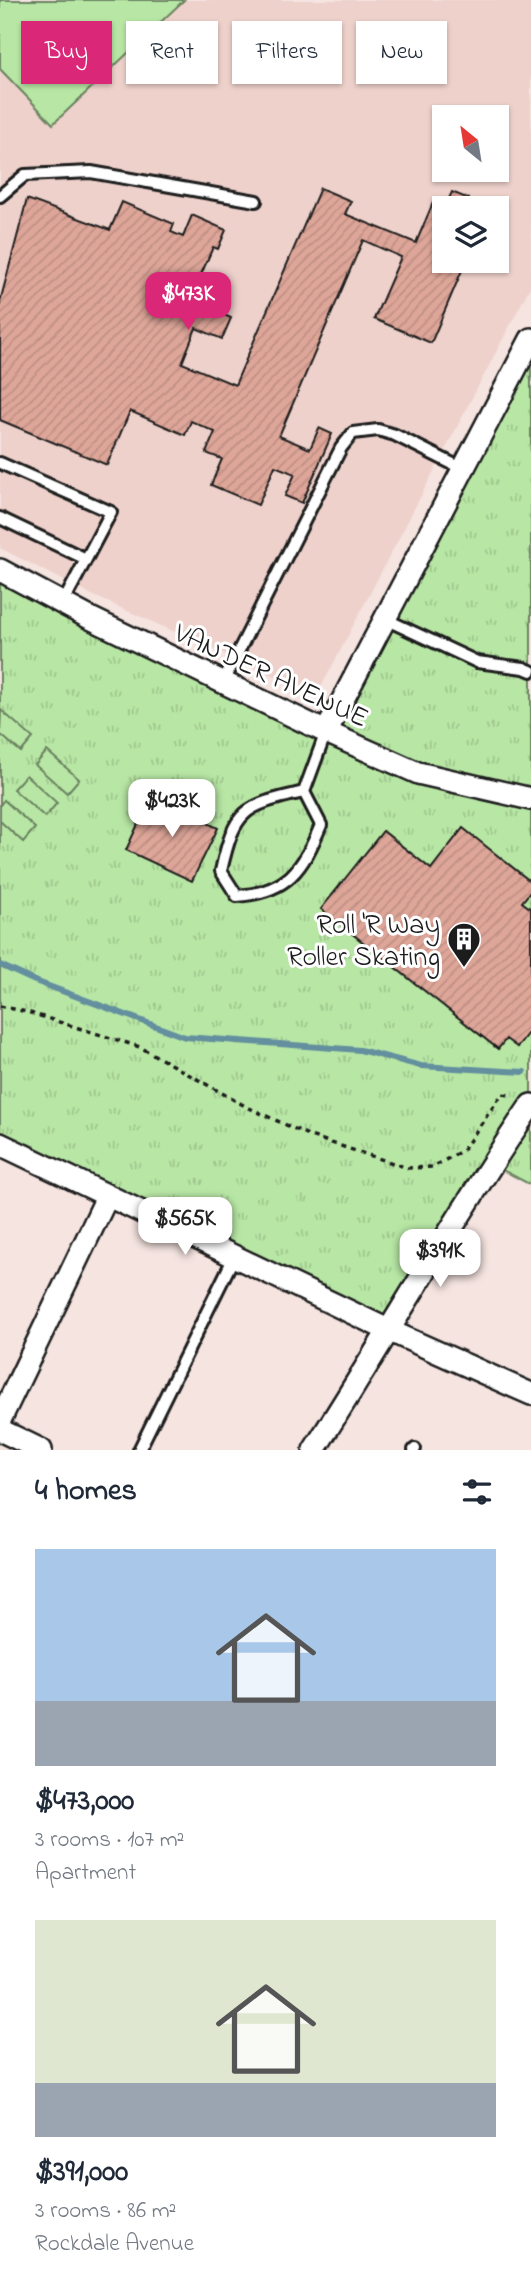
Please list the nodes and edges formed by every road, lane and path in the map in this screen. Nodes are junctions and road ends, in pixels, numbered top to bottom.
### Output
1 (0, 196) edge
2 (256, 201) dead end
3 (531, 339) edge
4 (0, 463) edge
5 (463, 469) junction
6 (0, 518) edge
7 (86, 559) junction
8 (0, 570) edge
9 (63, 603) junction
10 (385, 619) junction
11 (531, 671) edge
12 (223, 682) junction
13 (326, 732) junction
14 (304, 792) junction
15 (531, 799) edge
16 (0, 1006) edge
17 (526, 1100) edge
18 (0, 1144) edge
19 (107, 1197) junction
20 (234, 1257) junction
21 (390, 1331) junction
22 (531, 1394) edge
23 (0, 1420) edge
24 (0, 1430) edge
25 (41, 1450) edge
26 (139, 1450) edge
27 (314, 1450) edge

1 - 2 lane
3 - 5 street
4 - 7 lane
5 - 10 street
5 - 12 lane
6 - 7 lane
7 - 9 lane
8 - 9 street, VANDER AVENUE
9 - 12 street, VANDER AVENUE
10 - 11 lane
10 - 13 street
12 - 13 street, VANDER AVENUE
13 - 14 lane
13 - 15 street, VANDER AVENUE
14 - 14 lane
16 - 17 path
17 - 21 street
18 - 19 street
19 - 20 street
19 - 23 street
20 - 21 street
20 - 26 lane
21 - 22 street
21 - 27 street
24 - 25 street

